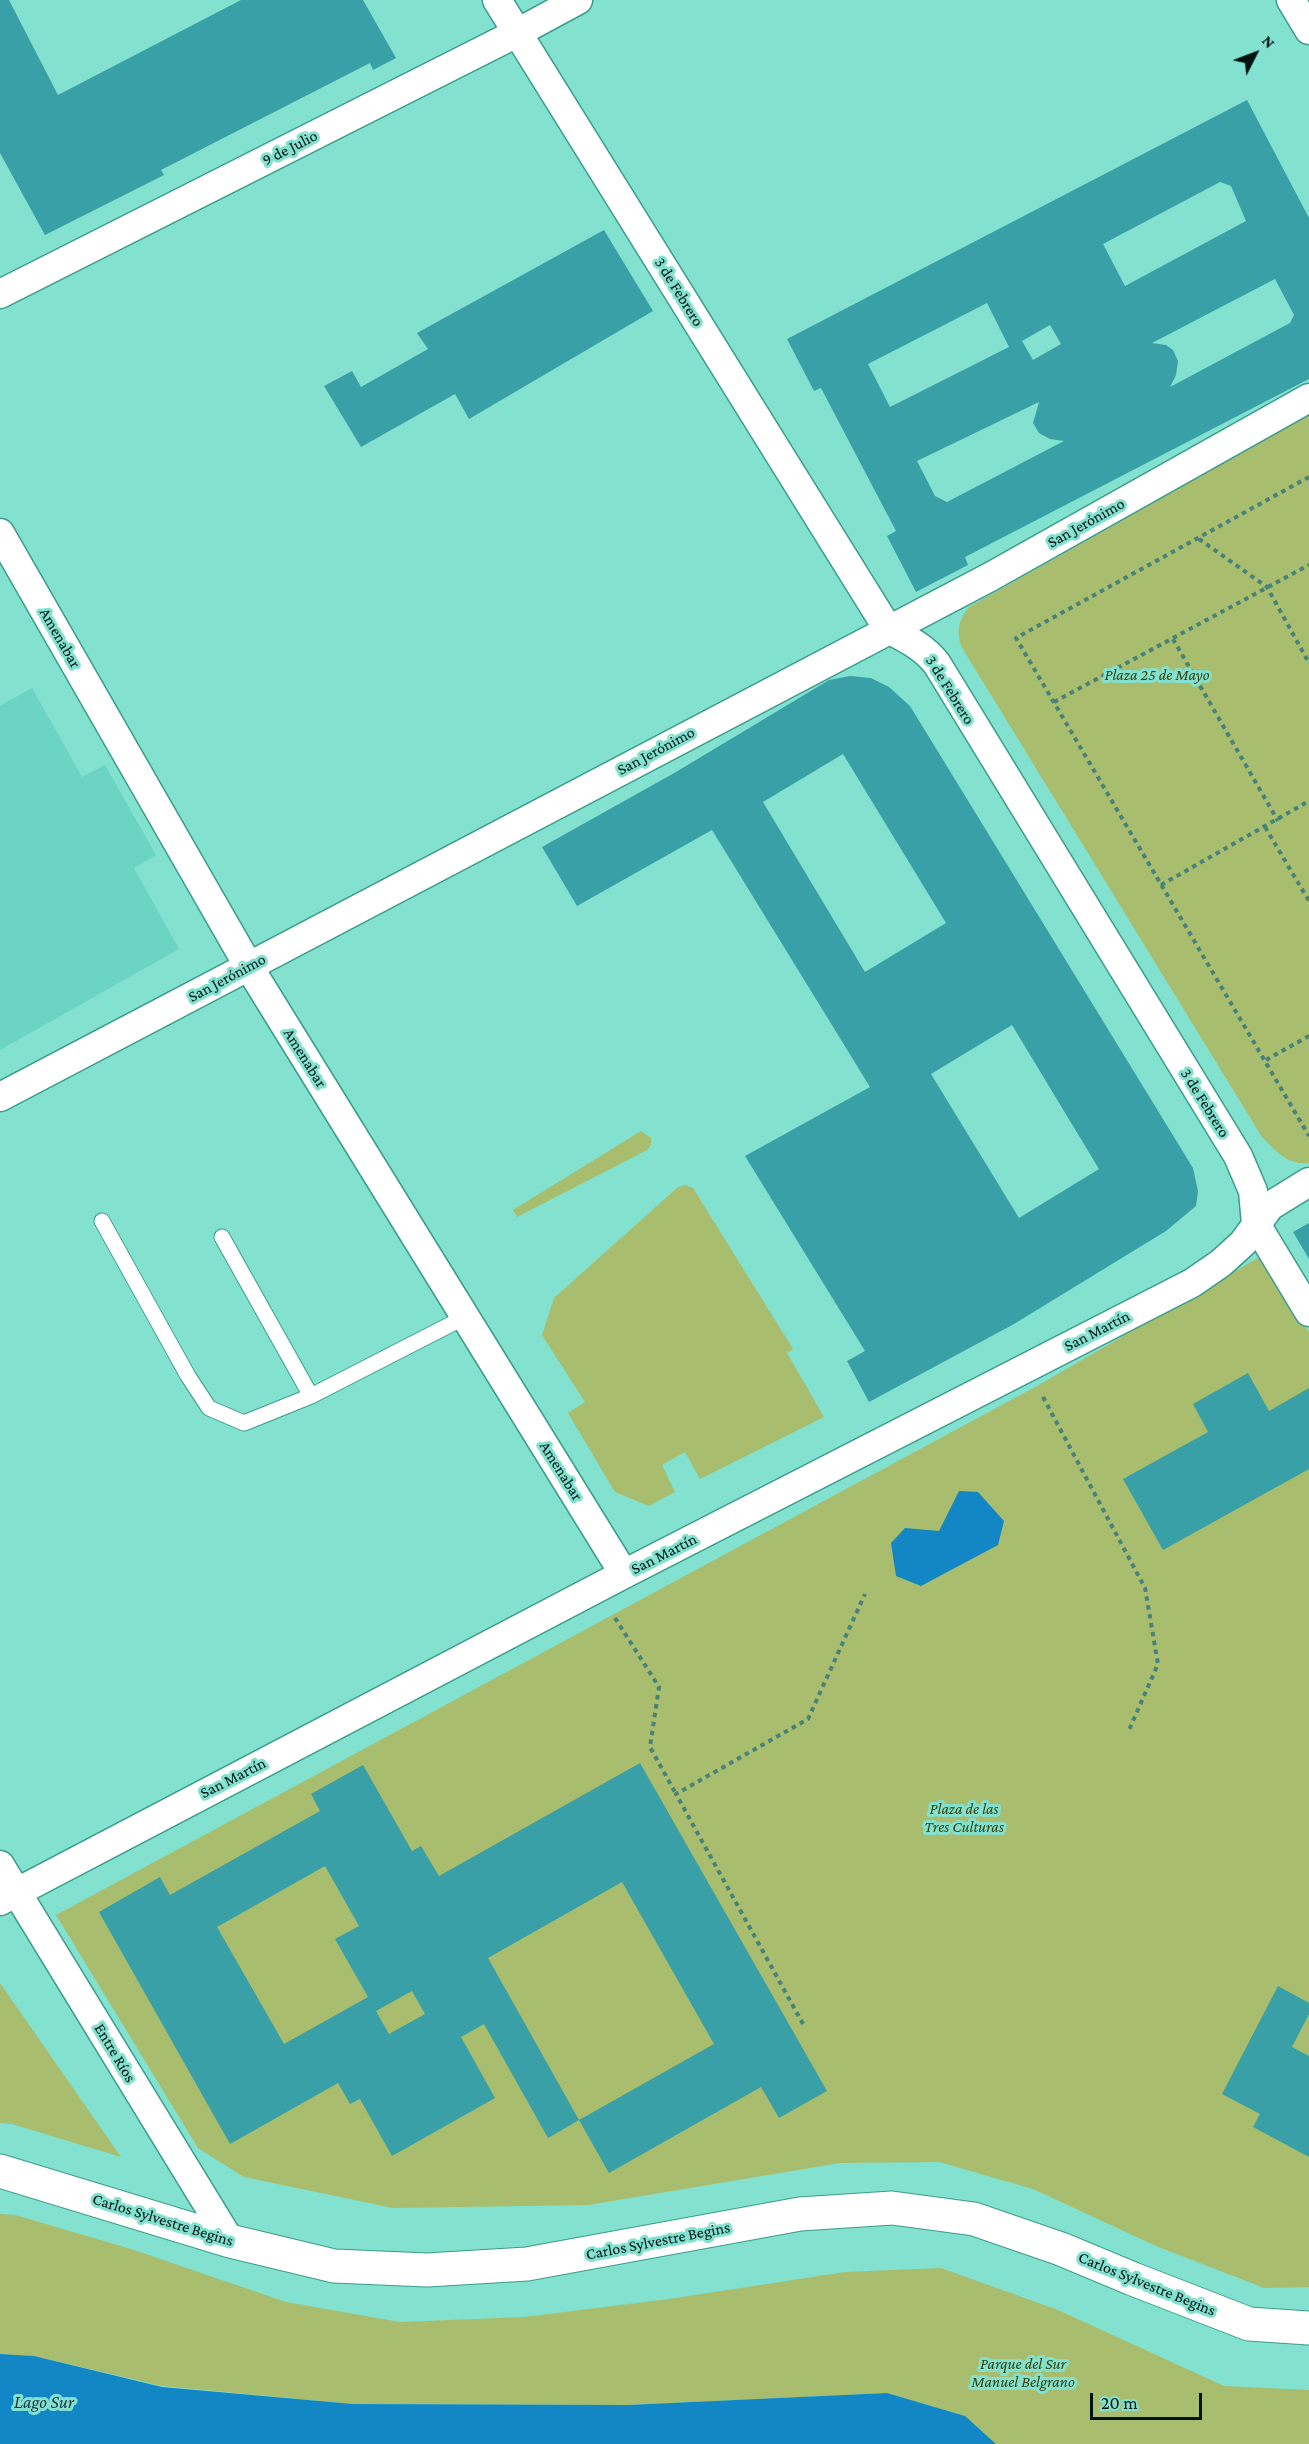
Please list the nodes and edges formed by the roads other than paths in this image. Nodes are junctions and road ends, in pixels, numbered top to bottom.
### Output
1 (497, 0) edge
2 (578, 0) edge
3 (1291, 0) edge
4 (1309, 30) edge
5 (517, 33) junction
6 (0, 294) edge
7 (1309, 398) edge
8 (0, 533) edge
9 (888, 629) junction
10 (249, 967) junction
11 (0, 1097) edge
12 (1309, 1182) edge
13 (102, 1221) dead end
14 (1256, 1224) junction
15 (222, 1238) dead end
16 (1309, 1312) edge
17 (465, 1317) junction
18 (311, 1395) junction
19 (624, 1574) junction
20 (0, 1865) edge
21 (8, 1896) edge
22 (0, 2171) edge
23 (230, 2241) junction
24 (1309, 2328) edge

1 - 5 street, 3 de Febrero
2 - 5 street, 9 de Julio
3 - 4 street
5 - 6 street, 9 de Julio
5 - 9 street, 3 de Febrero
7 - 9 street, San Jerónimo
8 - 10 street, Amenabar
9 - 10 street, San Jerónimo
9 - 14 street, 3 de Febrero
10 - 11 street, San Jerónimo
10 - 17 street, Amenabar
12 - 14 street, San Martín
13 - 18 lane
14 - 16 street, 3 de Febrero
14 - 19 street, San Martín
15 - 18 lane
17 - 18 lane
17 - 19 street, Amenabar
19 - 21 street, San Martín
20 - 21 street, Entre Ríos
21 - 23 street, Entre Ríos
22 - 23 main road, Carlos Sylvestre Begins
23 - 24 main road, Carlos Sylvestre Begins

